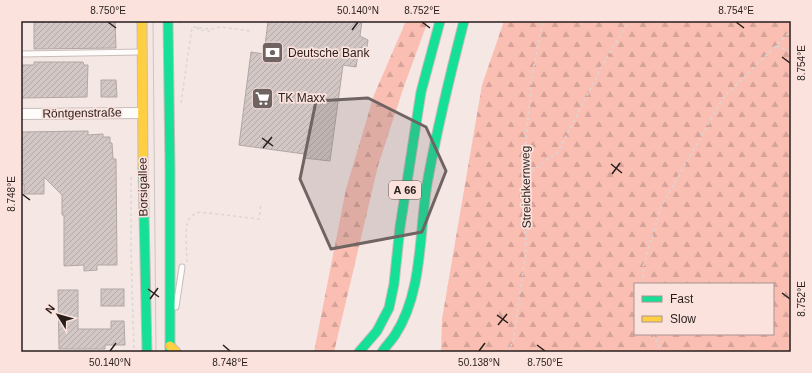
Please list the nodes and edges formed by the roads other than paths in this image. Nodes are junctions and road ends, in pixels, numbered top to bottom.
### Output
1 (142, 21) edge
2 (168, 21) edge
3 (440, 21) edge
4 (464, 21) edge
5 (142, 52) junction
6 (21, 54) edge
7 (142, 113) junction
8 (21, 114) edge
9 (182, 267) dead end
10 (170, 324) junction
11 (172, 350) edge
12 (147, 352) edge
13 (358, 352) edge
14 (382, 352) edge

1 - 5 main road, Borsigallee
2 - 10 main road
3 - 13 main road, A 66
4 - 14 main road, A 66
5 - 6 lane
5 - 7 main road, Borsigallee
7 - 8 street, Röntgenstraße
7 - 12 main road, Borsigallee
9 - 10 lane
10 - 11 main road

